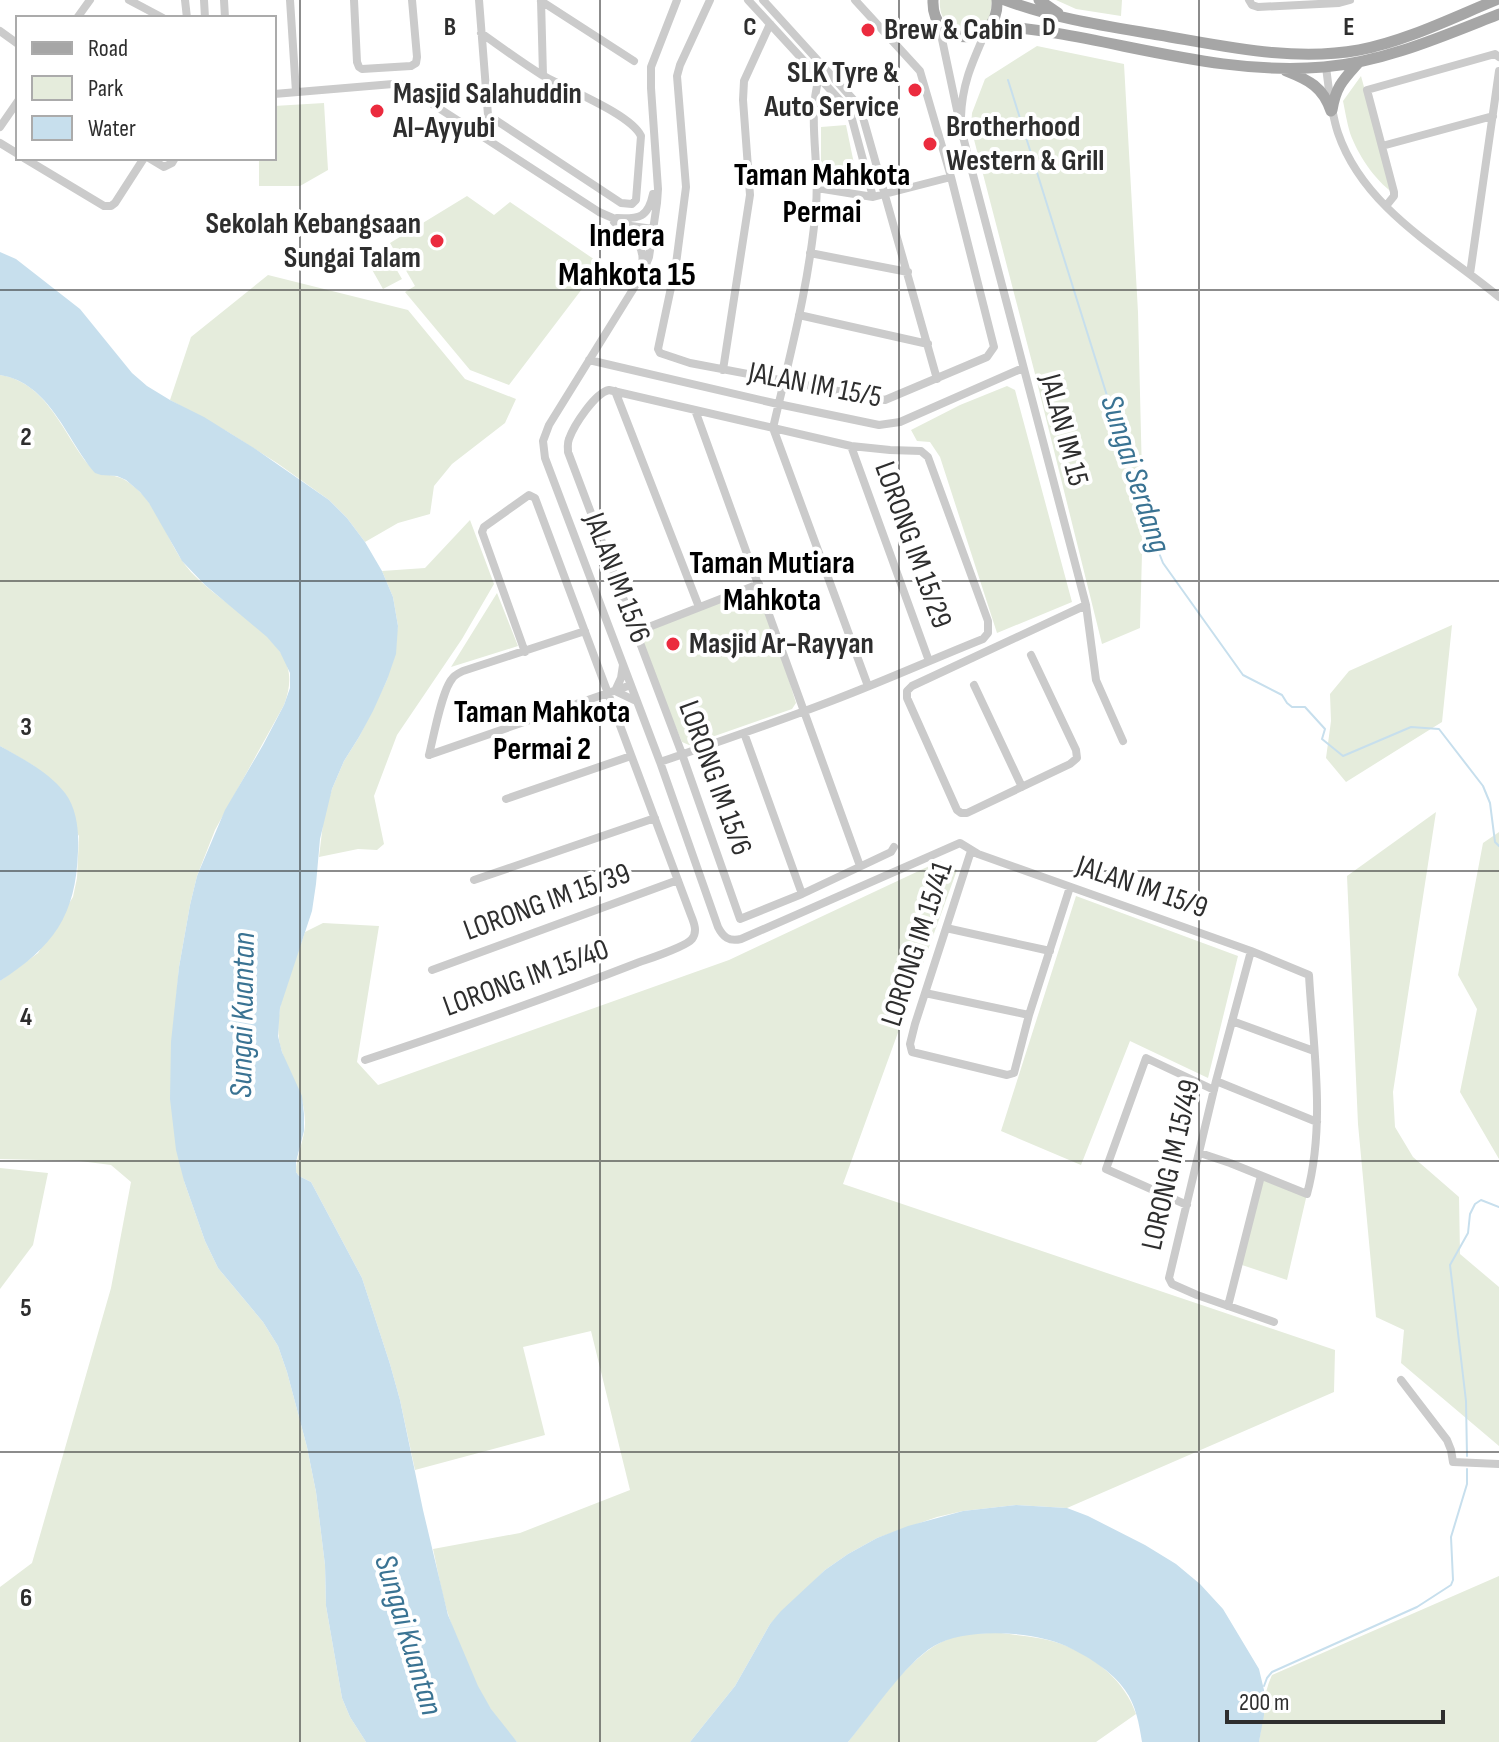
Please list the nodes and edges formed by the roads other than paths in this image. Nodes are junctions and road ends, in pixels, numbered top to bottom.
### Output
1 (129, 0) edge
2 (290, 0) edge
3 (354, 0) edge
4 (412, 0) edge
5 (479, 0) edge
6 (677, 0) edge
7 (710, 0) edge
8 (748, 0) edge
9 (763, 0) edge
10 (855, 0) edge
11 (924, 0) edge
12 (933, 0) edge
13 (997, 0) edge
14 (1005, 0) edge
15 (1039, 0) edge
16 (1249, 0) edge
17 (1350, 0) edge
18 (1496, 0) edge
19 (541, 1) edge
20 (1339, 2) edge
21 (1499, 14) edge
22 (159, 16) edge
23 (1069, 19) junction
24 (937, 21) junction
25 (770, 24) junction
26 (988, 27) junction
27 (481, 33) junction
28 (1294, 53) junction
29 (1499, 57) edge
30 (634, 61) dead end
31 (1359, 62) junction
32 (1326, 67) junction
33 (1282, 69) junction
34 (1499, 71) edge
35 (543, 75) junction
36 (819, 78) junction
37 (296, 92) junction
38 (276, 94) edge
39 (1331, 111) junction
40 (4, 115) edge
41 (488, 115) junction
42 (1493, 116) junction
43 (0, 127) edge
44 (961, 129) junction
45 (480, 136) junction
46 (1382, 146) junction
47 (27, 160) edge
48 (145, 160) edge
49 (150, 160) edge
50 (174, 160) edge
51 (657, 175) junction
52 (951, 177) junction
53 (817, 188) junction
54 (886, 194) junction
55 (873, 197) junction
56 (1386, 206) junction
57 (608, 217) junction
58 (653, 229) junction
59 (810, 253) junction
60 (908, 272) junction
61 (1470, 274) junction
62 (632, 291) junction
63 (1499, 297) edge
64 (799, 315) junction
65 (928, 344) junction
66 (589, 360) junction
67 (1023, 368) junction
68 (723, 370) junction
69 (937, 379) junction
70 (784, 382) junction
71 (615, 391) junction
72 (778, 404) junction
73 (695, 410) junction
74 (773, 428) junction
75 (851, 446) junction
76 (759, 584) junction
77 (1086, 605) junction
78 (699, 607) junction
79 (585, 631) junction
80 (636, 632) junction
81 (525, 652) junction
82 (1031, 655) dead end
83 (929, 661) junction
84 (624, 665) junction
85 (631, 685) junction
86 (974, 685) dead end
87 (868, 686) junction
88 (612, 692) junction
89 (637, 701) junction
90 (804, 711) junction
91 (744, 733) junction
92 (1123, 741) dead end
93 (682, 754) junction
94 (631, 756) junction
95 (660, 762) junction
96 (1022, 787) junction
97 (506, 799) dead end
98 (655, 818) junction
99 (960, 843) joint
100 (894, 847) dead end
101 (971, 851) junction
102 (860, 866) junction
103 (474, 880) dead end
104 (678, 880) junction
105 (1070, 887) junction
106 (802, 894) junction
107 (946, 928) junction
108 (1050, 951) junction
109 (1251, 951) junction
110 (432, 970) dead end
111 (925, 993) junction
112 (1029, 1015) junction
113 (1232, 1021) junction
114 (1314, 1051) junction
115 (365, 1060) dead end
116 (1215, 1086) junction
117 (1317, 1122) junction
118 (1200, 1153) junction
119 (1261, 1176) junction
120 (1187, 1205) junction
121 (1228, 1306) junction
122 (1274, 1322) dead end
123 (1401, 1380) dead end
124 (1499, 1464) edge

1 - 22 street
2 - 37 street
3 - 4 street
5 - 27 street
6 - 51 street, JALAN IM 15/6
7 - 68 street
8 - 25 street
9 - 54 street
10 - 52 street
11 - 24 main road
12 - 24 main road
13 - 26 main road
14 - 23 main road
15 - 23 main road
16 - 20 street
17 - 20 street
18 - 28 main road
19 - 30 street
19 - 35 street
21 - 31 main road
23 - 28 main road
24 - 26 main road
24 - 44 street, JALAN IM 15
25 - 36 street
25 - 68 street
26 - 33 main road
26 - 44 street, JALAN IM 15
27 - 35 street
27 - 41 street
28 - 32 main road
29 - 46 street
31 - 32 main road
31 - 39 main road
32 - 33 main road
32 - 39 street
33 - 39 main road
34 - 42 street
35 - 41 street
36 - 53 street
36 - 55 street
37 - 38 street
37 - 45 street
39 - 56 street
40 - 43 street
41 - 45 street
42 - 46 street
42 - 61 street
44 - 67 street, JALAN IM 15
45 - 57 street
46 - 56 street
47 - 48 street
49 - 50 street
51 - 57 street
51 - 58 street, JALAN IM 15/6
52 - 54 street
52 - 69 street
53 - 55 street
53 - 59 street
54 - 55 street
54 - 60 street
56 - 61 street
57 - 58 street
57 - 62 street
58 - 62 street, JALAN IM 15/6
59 - 60 street
59 - 64 street
60 - 65 street
61 - 63 street
62 - 66 street, JALAN IM 15/6
64 - 65 street
64 - 70 street
65 - 69 street
66 - 72 street, JALAN IM 15/5
66 - 84 street, JALAN IM 15/6
67 - 72 street, JALAN IM 15/5
67 - 77 street, JALAN IM 15
68 - 70 street
69 - 70 street
70 - 72 street
71 - 73 street
71 - 78 street
71 - 80 street, LORONG IM 15/6
72 - 74 street
73 - 74 street
73 - 76 street
74 - 75 street
74 - 87 street
75 - 83 street, LORONG IM 15/29
75 - 83 street
76 - 78 street
76 - 90 street
77 - 92 street, JALAN IM 15
77 - 96 street
78 - 80 street
79 - 81 street
79 - 81 street
79 - 88 street
80 - 93 street, LORONG IM 15/6
81 - 88 street
82 - 96 street
83 - 87 street
84 - 85 street, JALAN IM 15/6
84 - 88 street
85 - 88 street
85 - 89 street, JALAN IM 15/6
86 - 96 street
87 - 90 street
88 - 89 street
88 - 94 street
89 - 95 street, JALAN IM 15/6
90 - 91 street
90 - 102 street
91 - 93 street
91 - 106 street
93 - 95 street
93 - 106 street, LORONG IM 15/6
94 - 97 street
94 - 98 street
95 - 99 street, JALAN IM 15/6
98 - 103 street
98 - 104 street
99 - 101 street, JALAN IM 15/9
100 - 102 street
101 - 105 street, JALAN IM 15/9
101 - 107 street, LORONG IM 15/41
102 - 106 street
104 - 110 street, LORONG IM 15/39
104 - 115 street, LORONG IM 15/40
105 - 108 street
105 - 109 street, JALAN IM 15/9
107 - 108 street
107 - 111 street, LORONG IM 15/41
108 - 112 street
109 - 113 street, LORONG IM 15/49
109 - 114 street, JALAN IM 15/9
111 - 112 street
111 - 112 street, LORONG IM 15/41
113 - 114 street
113 - 116 street, LORONG IM 15/49
114 - 117 street
116 - 117 street
116 - 118 street, LORONG IM 15/49
116 - 120 street
117 - 119 street
118 - 119 street
118 - 120 street, LORONG IM 15/49
119 - 121 street
120 - 121 street, LORONG IM 15/49
121 - 122 street, LORONG IM 15/49
123 - 124 street

